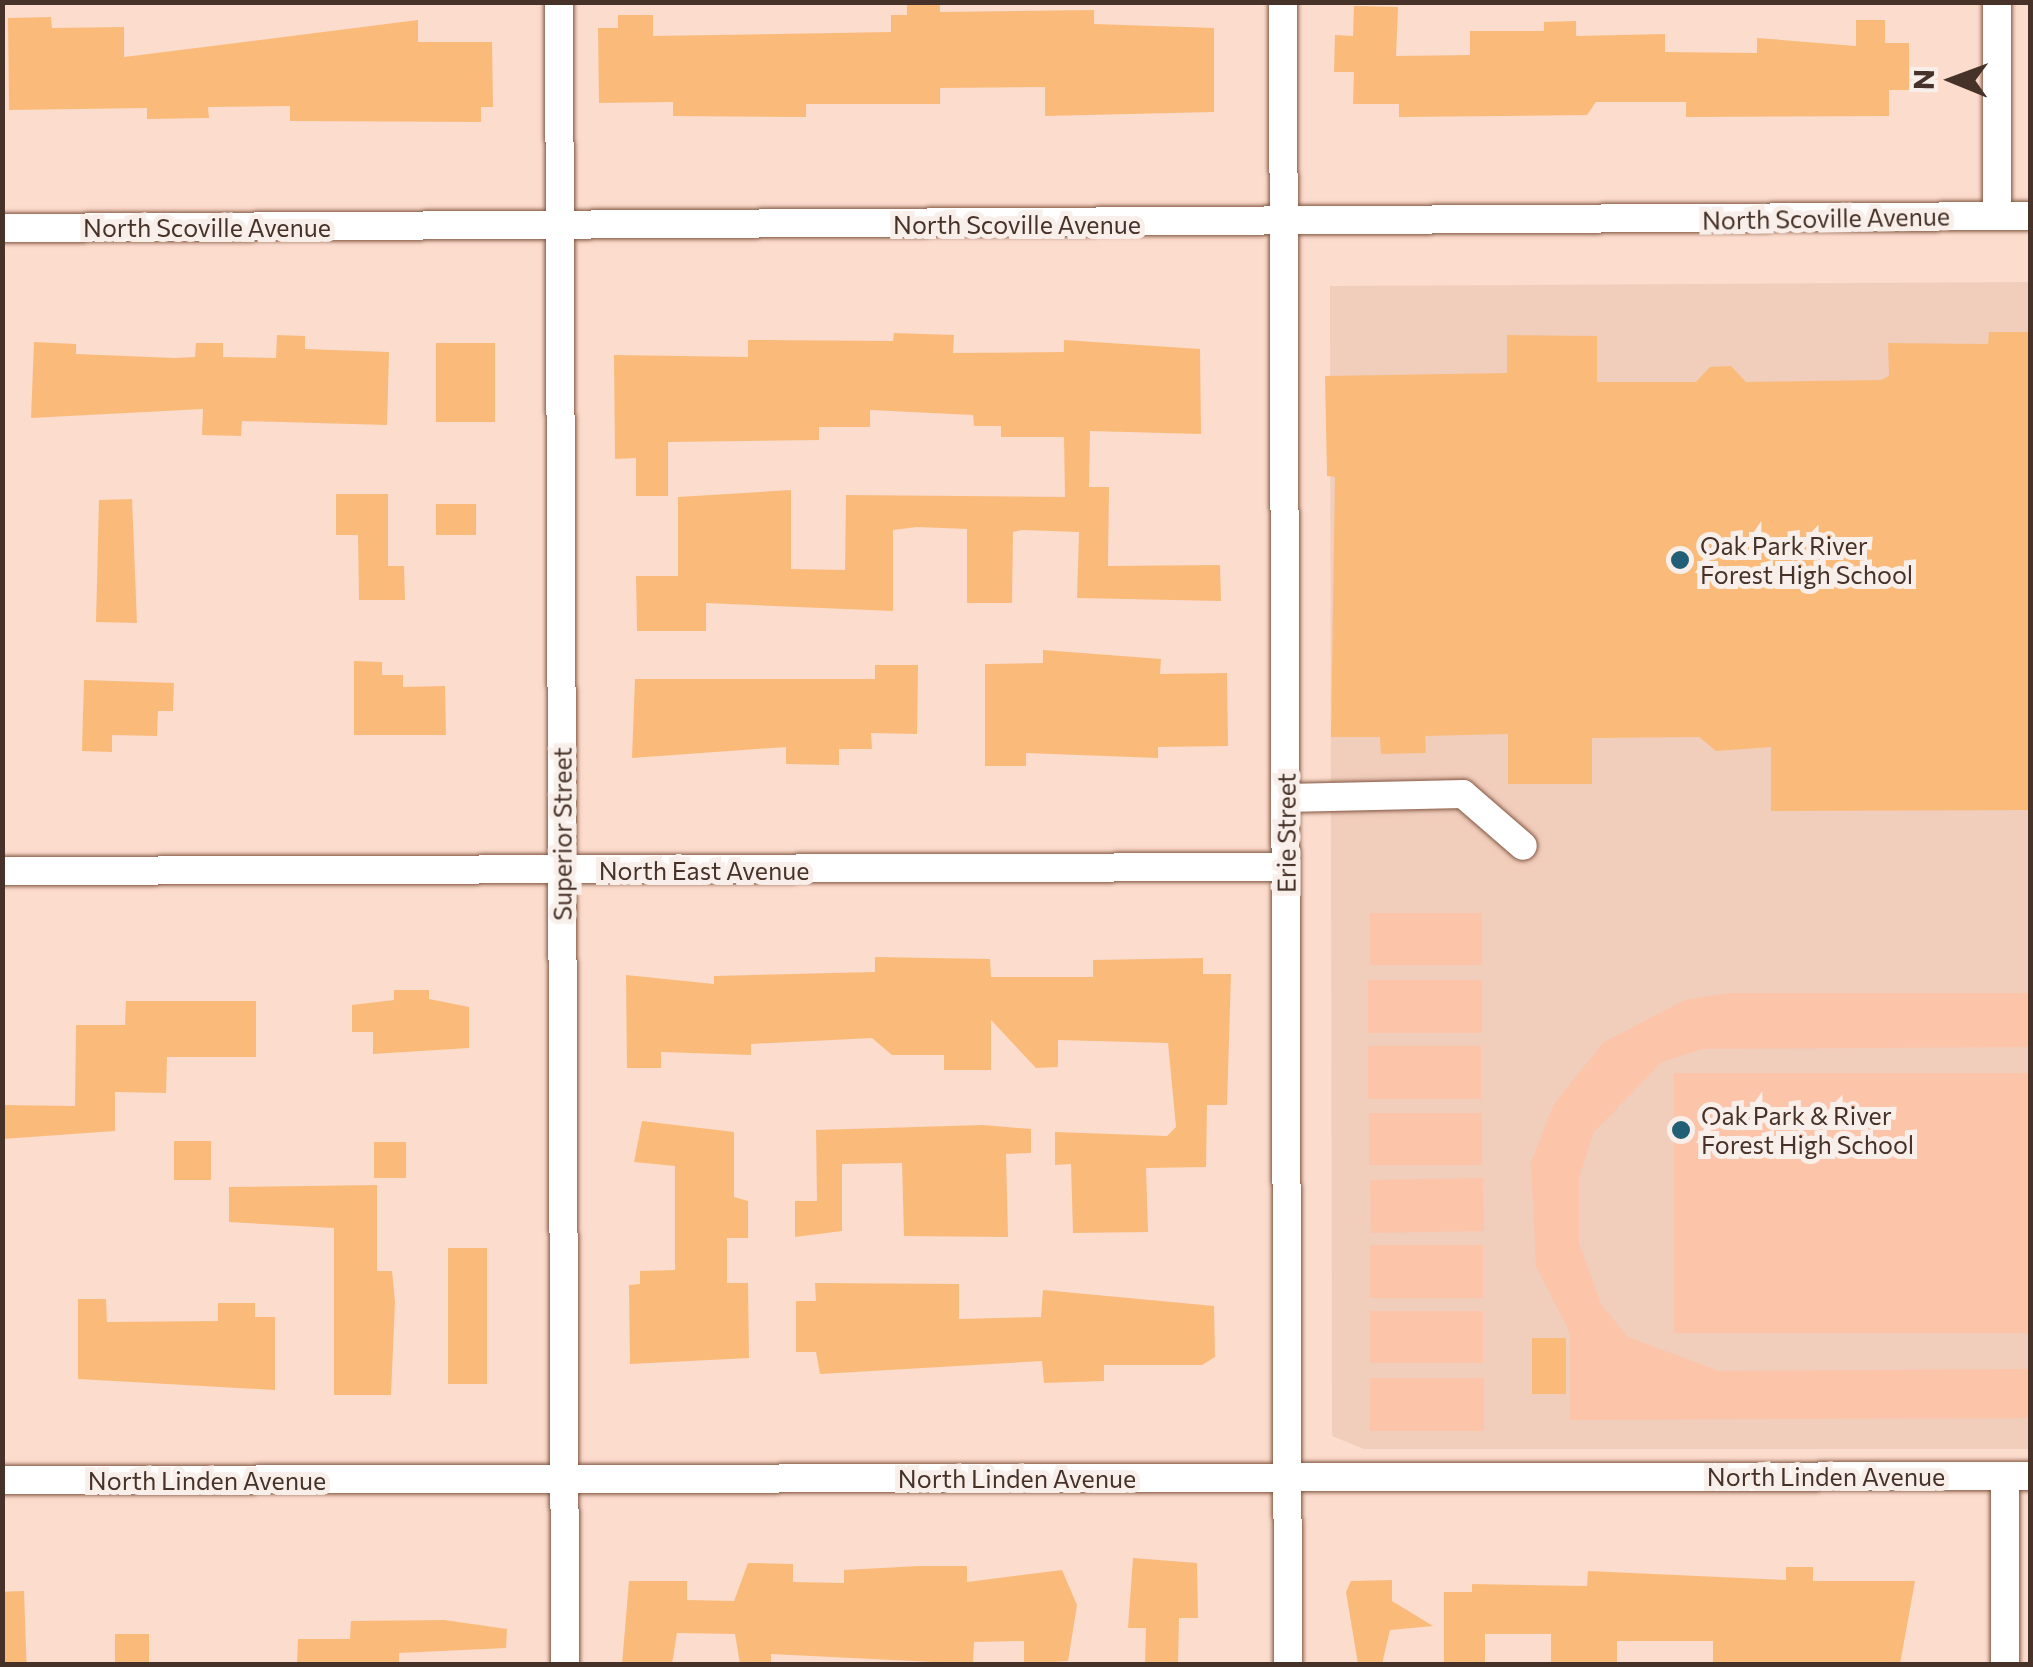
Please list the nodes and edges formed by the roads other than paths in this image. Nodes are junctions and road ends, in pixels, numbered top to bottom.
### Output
1 (559, 2) edge
2 (1283, 2) edge
3 (1997, 2) edge
4 (1998, 216) junction
5 (2030, 216) edge
6 (1285, 223) junction
7 (560, 226) junction
8 (2, 228) edge
9 (1286, 798) junction
10 (1524, 846) dead end
11 (1286, 867) junction
12 (562, 871) junction
13 (2, 872) edge
14 (2018, 1476) edge
15 (1288, 1477) junction
16 (564, 1479) junction
17 (2, 1480) edge
18 (565, 1664) edge
19 (1288, 1664) edge
20 (2005, 1664) edge

1 - 7 street, Superior Street
2 - 6 street, Erie Street
3 - 4 street
4 - 5 street, North Scoville Avenue
4 - 6 street, North Scoville Avenue
6 - 7 street, North Scoville Avenue
6 - 9 street, Erie Street
7 - 8 street, North Scoville Avenue
7 - 12 street, Superior Street
9 - 10 street
9 - 11 street, Erie Street
11 - 12 street, North East Avenue
11 - 15 street, Erie Street
12 - 13 street, North East Avenue
12 - 16 street, Superior Street
14 - 15 street, North Linden Avenue
14 - 20 street
15 - 16 street, North Linden Avenue
15 - 19 street, Erie Street
16 - 17 street, North Linden Avenue
16 - 18 street, Superior Street

